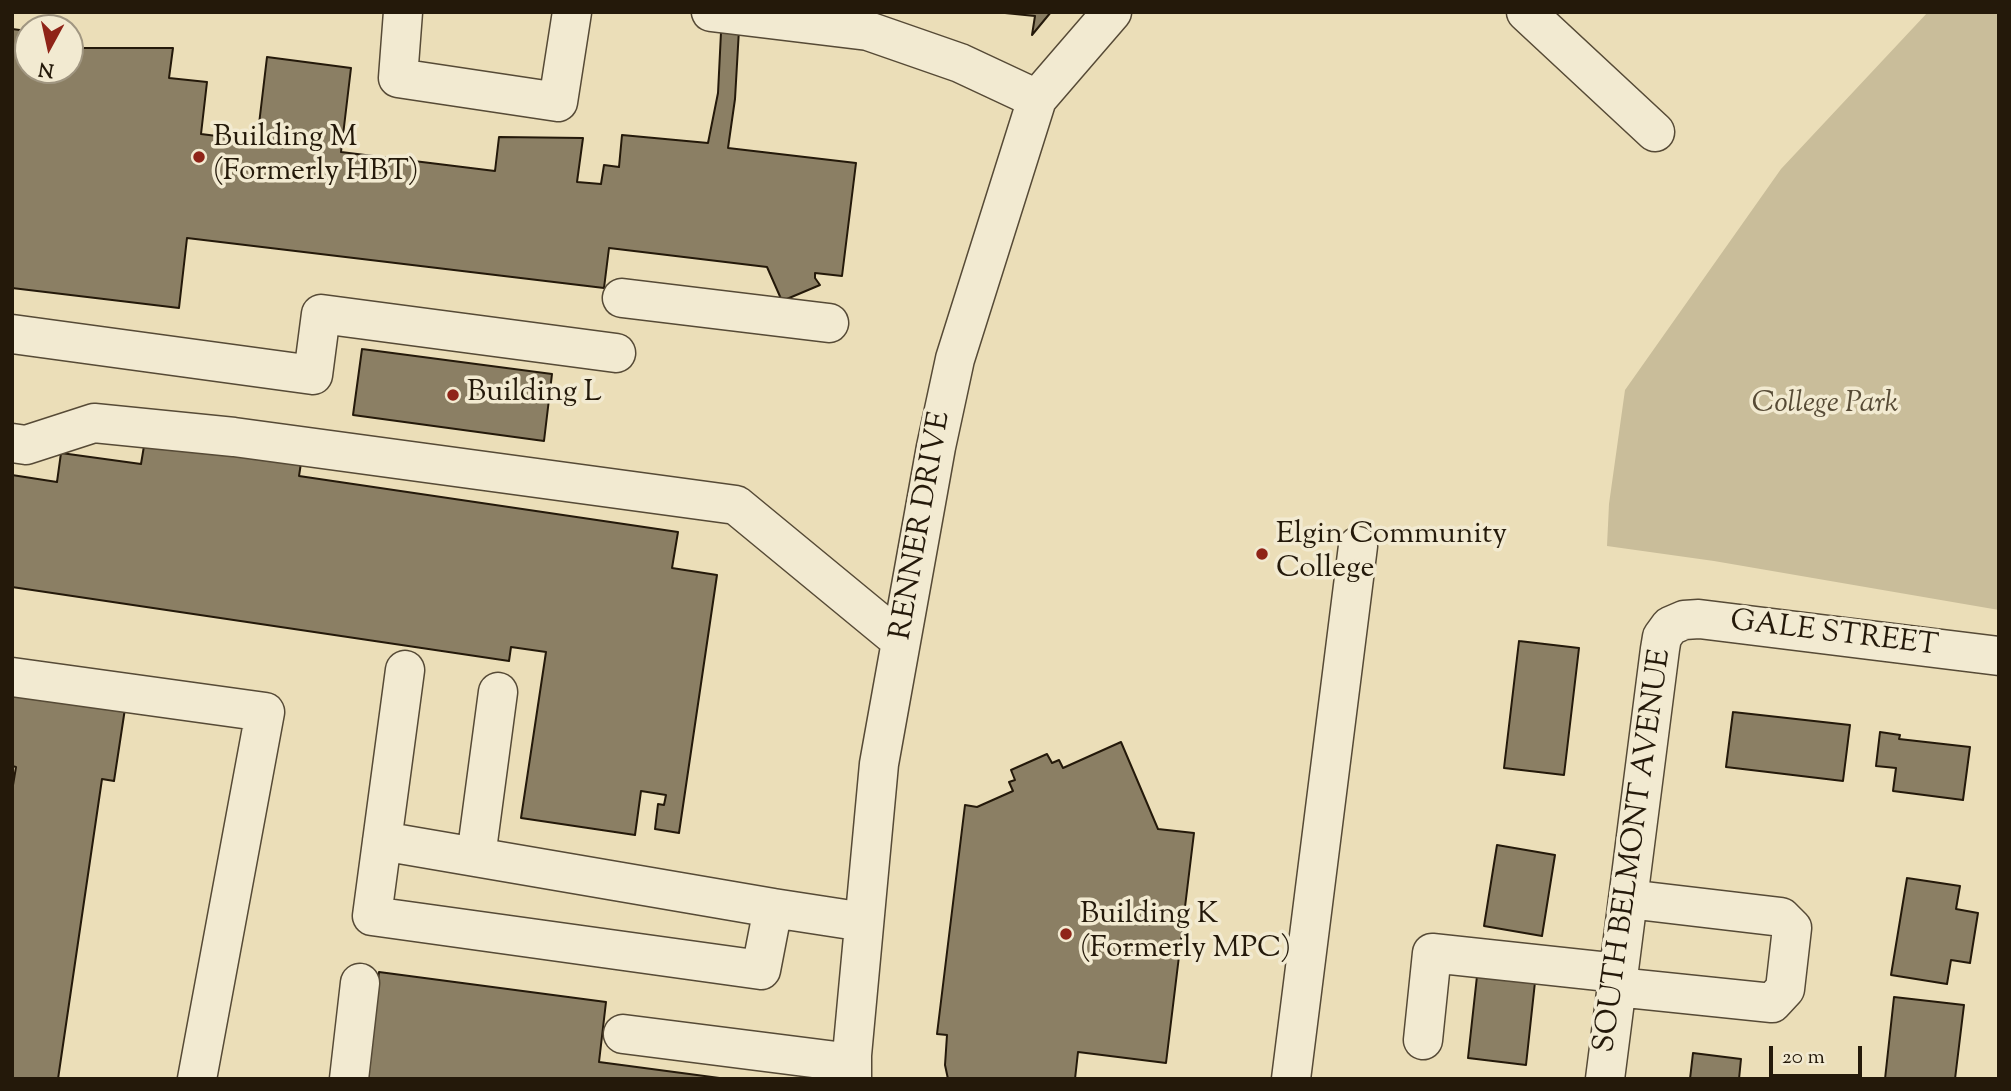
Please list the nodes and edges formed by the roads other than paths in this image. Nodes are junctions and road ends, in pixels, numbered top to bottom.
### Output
1 (403, 12) edge
2 (572, 12) edge
3 (711, 12) edge
4 (1112, 12) edge
5 (1527, 12) edge
6 (1037, 100) junction
7 (1654, 132) dead end
8 (622, 298) dead end
9 (829, 323) dead end
10 (12, 334) edge
11 (615, 354) dead end
12 (12, 443) edge
13 (1358, 546) dead end
14 (1670, 626) joint
15 (901, 641) junction
16 (1999, 656) edge
17 (405, 670) dead end
18 (12, 677) edge
19 (499, 692) dead end
20 (382, 841) junction
21 (476, 857) junction
22 (1628, 899) junction
23 (773, 908) junction
24 (864, 922) junction
25 (1618, 980) junction
26 (360, 983) dead end
27 (623, 1034) dead end
28 (1423, 1040) dead end
29 (852, 1071) edge
30 (197, 1079) edge
31 (349, 1079) edge
32 (1291, 1079) edge
33 (1605, 1079) edge

1 - 2 street
3 - 6 street
4 - 6 street, RENNER DRIVE
5 - 7 street
6 - 15 street, RENNER DRIVE
8 - 9 street
10 - 11 street
12 - 15 street
13 - 32 street
14 - 16 street, GALE STREET
14 - 22 street, SOUTH BELMONT AVENUE
15 - 24 street, RENNER DRIVE
17 - 20 street
18 - 30 street
19 - 21 street
20 - 21 street
20 - 23 street
21 - 23 street
22 - 25 street, SOUTH BELMONT AVENUE
22 - 25 street
23 - 24 street
24 - 29 street, RENNER DRIVE
25 - 28 street
25 - 33 street, SOUTH BELMONT AVENUE
26 - 31 street
27 - 29 street

